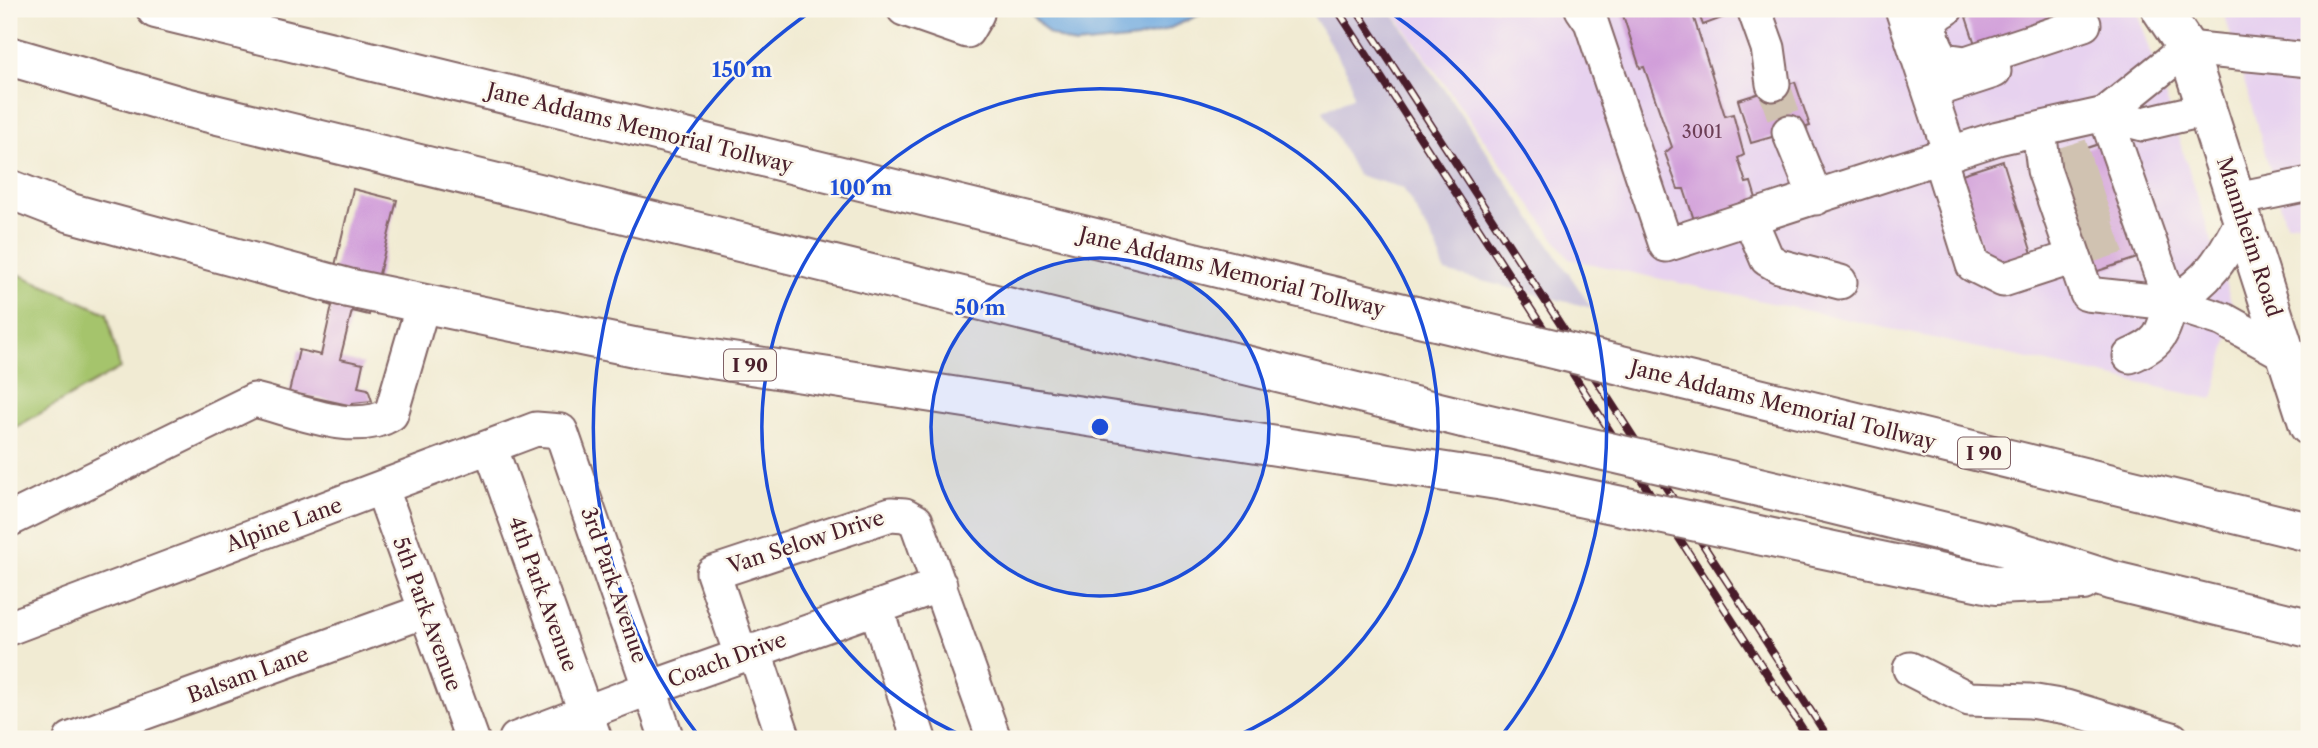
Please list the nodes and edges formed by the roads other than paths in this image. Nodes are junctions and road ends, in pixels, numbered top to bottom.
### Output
1 (156, 9) edge
2 (904, 9) edge
3 (975, 9) edge
4 (1582, 9) edge
5 (1754, 9) edge
6 (1902, 9) edge
7 (1946, 9) edge
8 (1956, 9) edge
9 (2161, 9) edge
10 (2189, 9) edge
11 (2081, 16) edge
12 (2187, 48) junction
13 (9, 56) edge
14 (2309, 60) edge
15 (1974, 61) junction
16 (1773, 84) tunnel mouth
17 (1930, 92) junction
18 (2207, 109) junction
19 (2105, 114) junction
20 (2039, 129) junction
21 (1789, 132) tunnel mouth
22 (1944, 155) junction
23 (2309, 184) edge
24 (9, 189) edge
25 (1816, 198) junction
26 (2240, 209) junction
27 (2066, 213) junction
28 (1750, 219) junction
29 (1840, 282) dead end
30 (2171, 303) junction
31 (423, 304) junction
32 (2287, 355) junction
33 (2130, 356) dead end
34 (2309, 426) edge
35 (561, 431) joint
36 (491, 449) junction
37 (382, 489) junction
38 (9, 520) edge
39 (2309, 532) edge
40 (2110, 580) junction
41 (940, 585) junction
42 (876, 608) junction
43 (425, 611) junction
44 (2297, 625) edge
45 (9, 628) edge
46 (748, 652) junction
47 (1910, 669) dead end
48 (650, 688) junction
49 (590, 725) edge
50 (71, 739) edge
51 (472, 739) edge
52 (516, 739) edge
53 (667, 739) edge
54 (784, 739) edge
55 (919, 739) edge
56 (994, 739) edge
57 (2172, 739) edge

1 - 39 main road, Jane Addams Memorial Tollway / I 90, bridge
2 - 3 street
4 - 28 street
5 - 16 street
6 - 17 street
7 - 15 street
8 - 15 street
9 - 12 main road, Mannheim Road
10 - 12 main road, Mannheim Road
11 - 15 street
11 - 17 street
12 - 14 street
12 - 18 main road, Mannheim Road
12 - 19 street
13 - 40 main road, I 90, bridge
17 - 22 street
18 - 19 street
18 - 26 main road, Mannheim Road
19 - 20 street
19 - 30 street
20 - 22 street
20 - 27 street
21 - 25 street
22 - 25 street
22 - 27 street
23 - 26 street
24 - 31 main road, I 90
25 - 28 street
26 - 30 street
26 - 32 main road, Mannheim Road
27 - 30 street
28 - 29 street
30 - 32 street
30 - 33 street
31 - 38 street
31 - 40 main road, I 90, bridge
32 - 34 main road, Mannheim Road
35 - 36 street, Alpine Lane
35 - 48 street, 3rd Park Avenue
36 - 37 street, Alpine Lane
36 - 49 street, 4th Park Avenue
37 - 43 street, 5th Park Avenue
37 - 45 street, Alpine Lane
40 - 44 main road, I 90
41 - 42 street, Coach Drive
41 - 46 street, Van Selow Drive
41 - 56 street
42 - 46 street, Coach Drive
42 - 55 street
43 - 50 street, Balsam Lane
43 - 51 street, 5th Park Avenue
46 - 48 street, Coach Drive
46 - 54 street
47 - 57 street
48 - 49 street, Coach Drive
48 - 53 street, 3rd Park Avenue
49 - 52 street, Coach Drive

